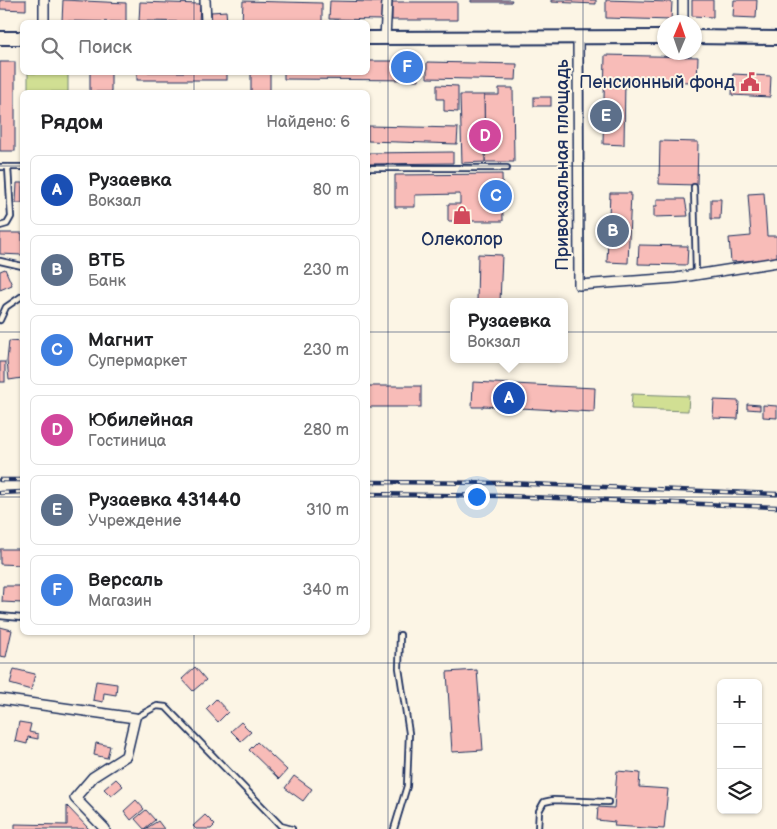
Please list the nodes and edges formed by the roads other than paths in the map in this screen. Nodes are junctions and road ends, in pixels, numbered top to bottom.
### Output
1 (44, 0) edge
2 (206, 0) edge
3 (387, 0) edge
4 (683, 0) edge
5 (683, 15) edge
6 (44, 20) edge
7 (206, 20) edge
8 (578, 37) junction
9 (657, 37) edge
10 (702, 37) edge
11 (0, 38) edge
12 (20, 38) edge
13 (370, 38) edge
14 (385, 38) junction
15 (777, 38) edge
16 (0, 167) edge
17 (8, 167) junction
18 (20, 167) edge
19 (370, 168) edge
20 (507, 168) dead end
21 (694, 187) dead end
22 (0, 226) edge
23 (0, 261) edge
24 (777, 262) edge
25 (20, 266) edge
26 (696, 274) junction
27 (20, 297) edge
28 (0, 320) edge
29 (0, 616) edge
30 (20, 618) edge
31 (400, 635) dead end
32 (0, 699) edge
33 (136, 718) junction
34 (608, 802) dead end
35 (105, 829) edge
36 (292, 829) edge
37 (394, 829) edge
38 (538, 829) edge

1 - 6 street
2 - 7 street
3 - 14 street
4 - 5 street
8 - 9 street
8 - 14 street
8 - 26 street, Привокзальная площадь
10 - 15 street
11 - 12 street
13 - 14 street
16 - 17 lane
17 - 18 lane
17 - 22 lane
19 - 20 lane
21 - 26 lane
23 - 25 lane
24 - 26 street
27 - 28 lane
29 - 30 lane
31 - 37 lane
32 - 33 street
33 - 35 street
33 - 36 lane
34 - 38 lane

